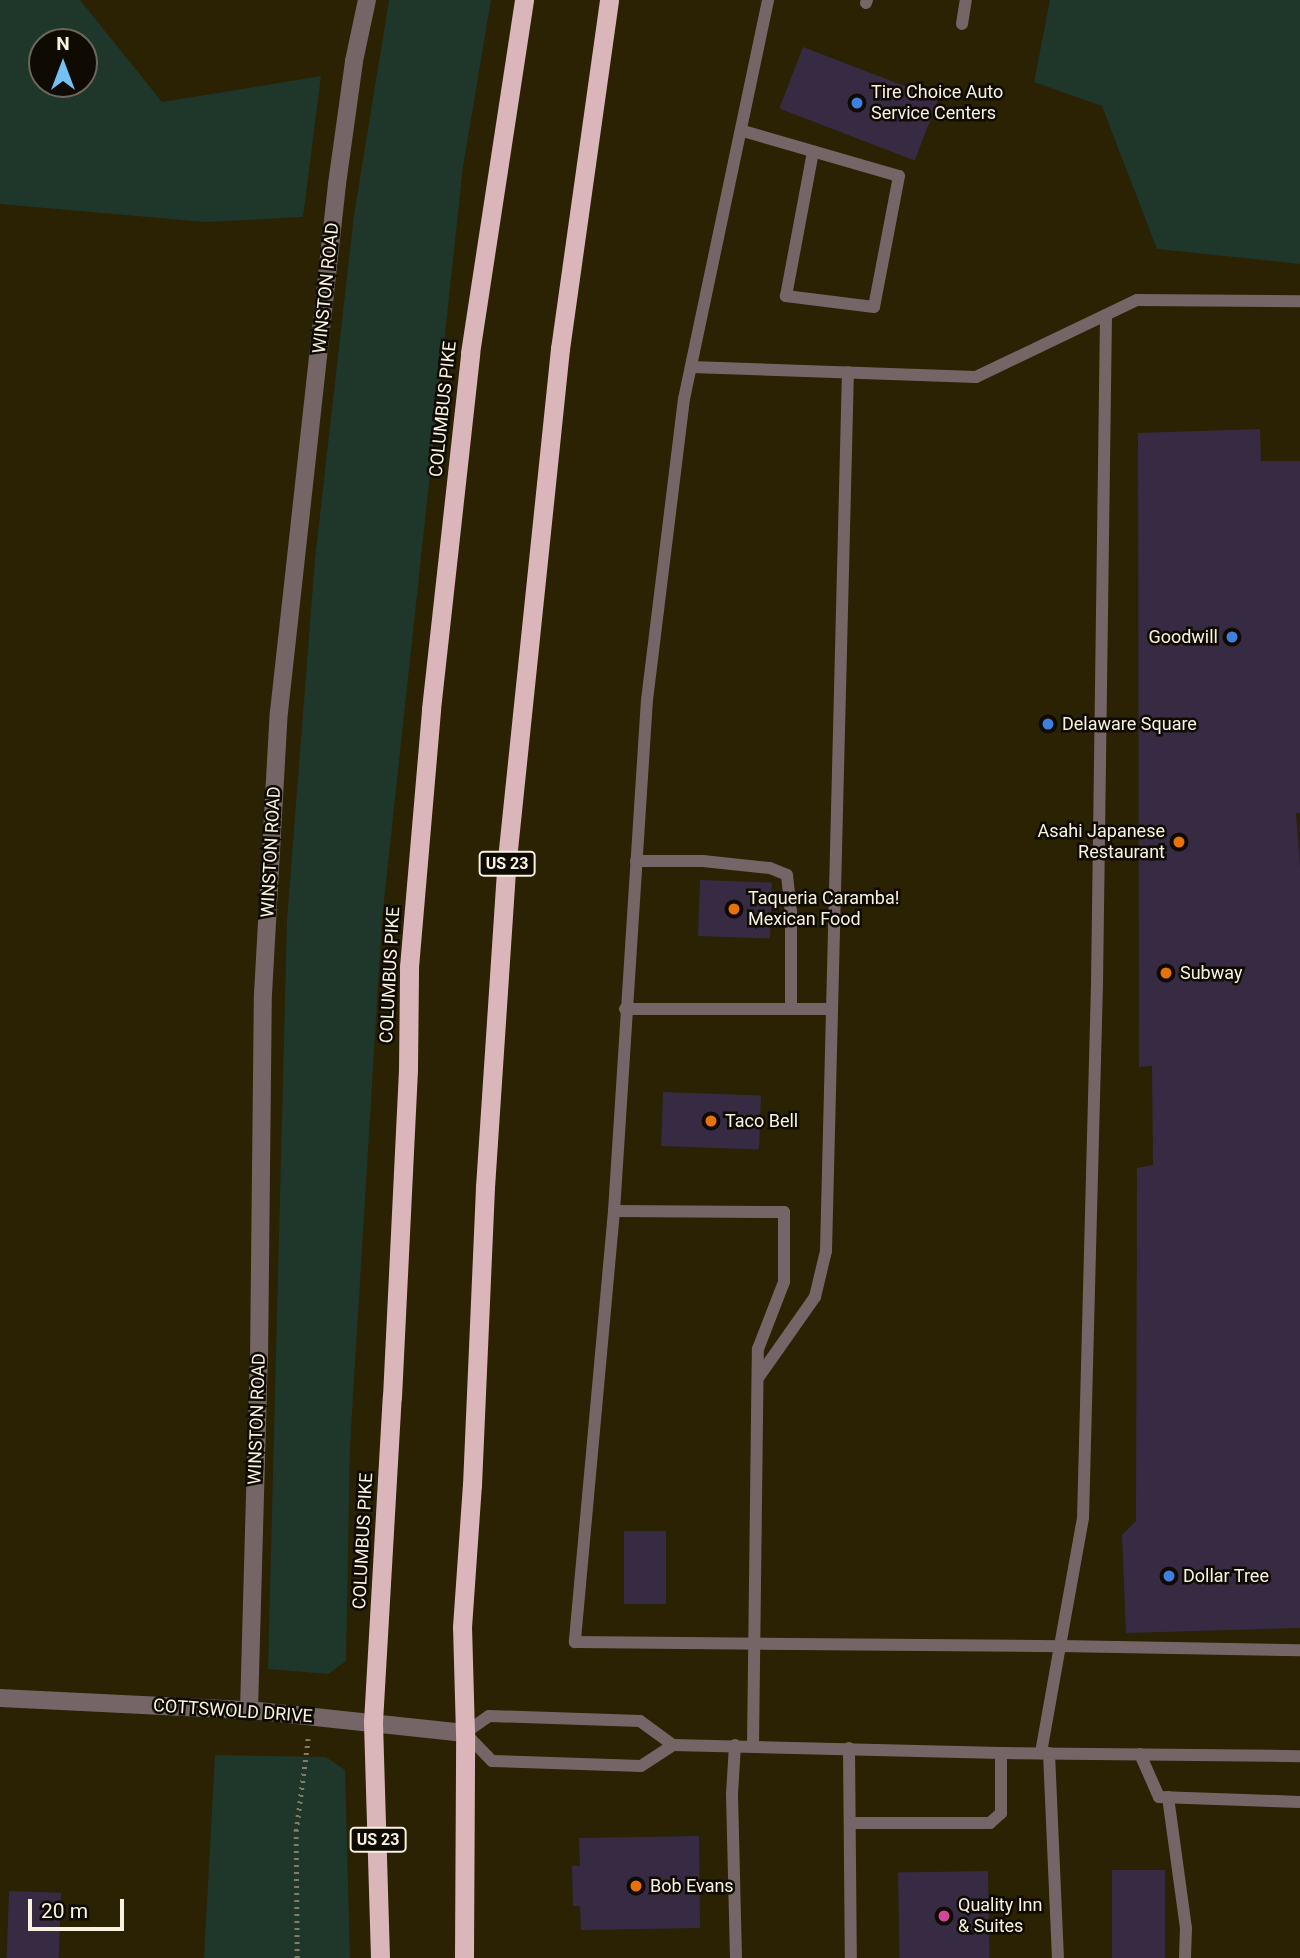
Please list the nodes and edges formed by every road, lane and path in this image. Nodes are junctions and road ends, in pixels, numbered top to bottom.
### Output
1 (367, 0) edge
2 (524, 0) edge
3 (609, 0) edge
4 (768, 0) edge
5 (966, 0) edge
6 (962, 24) dead end
7 (743, 131) junction
8 (813, 152) junction
9 (1300, 301) edge
10 (1106, 315) junction
11 (691, 367) junction
12 (848, 372) junction
13 (636, 861) junction
14 (625, 1009) junction
15 (791, 1009) junction
16 (832, 1009) junction
17 (614, 1211) junction
18 (758, 1378) junction
19 (753, 1645) junction
20 (1060, 1646) junction
21 (1300, 1650) edge
22 (0, 1698) edge
23 (249, 1710) junction
24 (312, 1716) junction
25 (373, 1722) junction
26 (465, 1733) junction
27 (673, 1745) junction
28 (735, 1745) junction
29 (753, 1746) junction
30 (849, 1748) junction
31 (1001, 1753) junction
32 (1045, 1753) junction
33 (1140, 1754) junction
34 (1300, 1756) edge
35 (1168, 1797) junction
36 (1300, 1802) edge
37 (850, 1823) junction
38 (297, 1958) edge
39 (380, 1958) edge
40 (464, 1958) edge
41 (736, 1958) edge
42 (851, 1958) edge
43 (1058, 1958) edge
44 (1185, 1958) edge

1 - 23 street, WINSTON ROAD
2 - 25 highway, COLUMBUS PIKE / US 23
3 - 26 highway, US 23
4 - 7 lane
5 - 6 lane
7 - 8 lane
7 - 11 lane
8 - 8 lane
9 - 10 lane
10 - 12 lane
10 - 20 lane
11 - 12 lane
11 - 13 lane
12 - 16 lane
13 - 14 lane
13 - 15 lane
14 - 15 lane
14 - 17 lane
15 - 16 lane
16 - 18 lane
17 - 18 lane
17 - 19 lane
18 - 19 lane
19 - 20 lane
19 - 29 lane
20 - 21 lane
20 - 32 lane
22 - 23 street, COTTSWOLD DRIVE
23 - 24 street, COTTSWOLD DRIVE
24 - 25 street, COTTSWOLD DRIVE
24 - 38 path
25 - 26 street, COTTSWOLD DRIVE
25 - 39 highway, COLUMBUS PIKE / US 23
26 - 27 lane
26 - 27 lane
26 - 40 highway, US 23
27 - 28 lane
28 - 29 lane
28 - 41 lane
29 - 30 lane
30 - 31 lane
30 - 37 lane
31 - 32 lane
31 - 37 lane
32 - 33 lane
32 - 43 lane
33 - 34 lane
33 - 35 lane
35 - 36 lane
35 - 44 lane
37 - 42 lane

